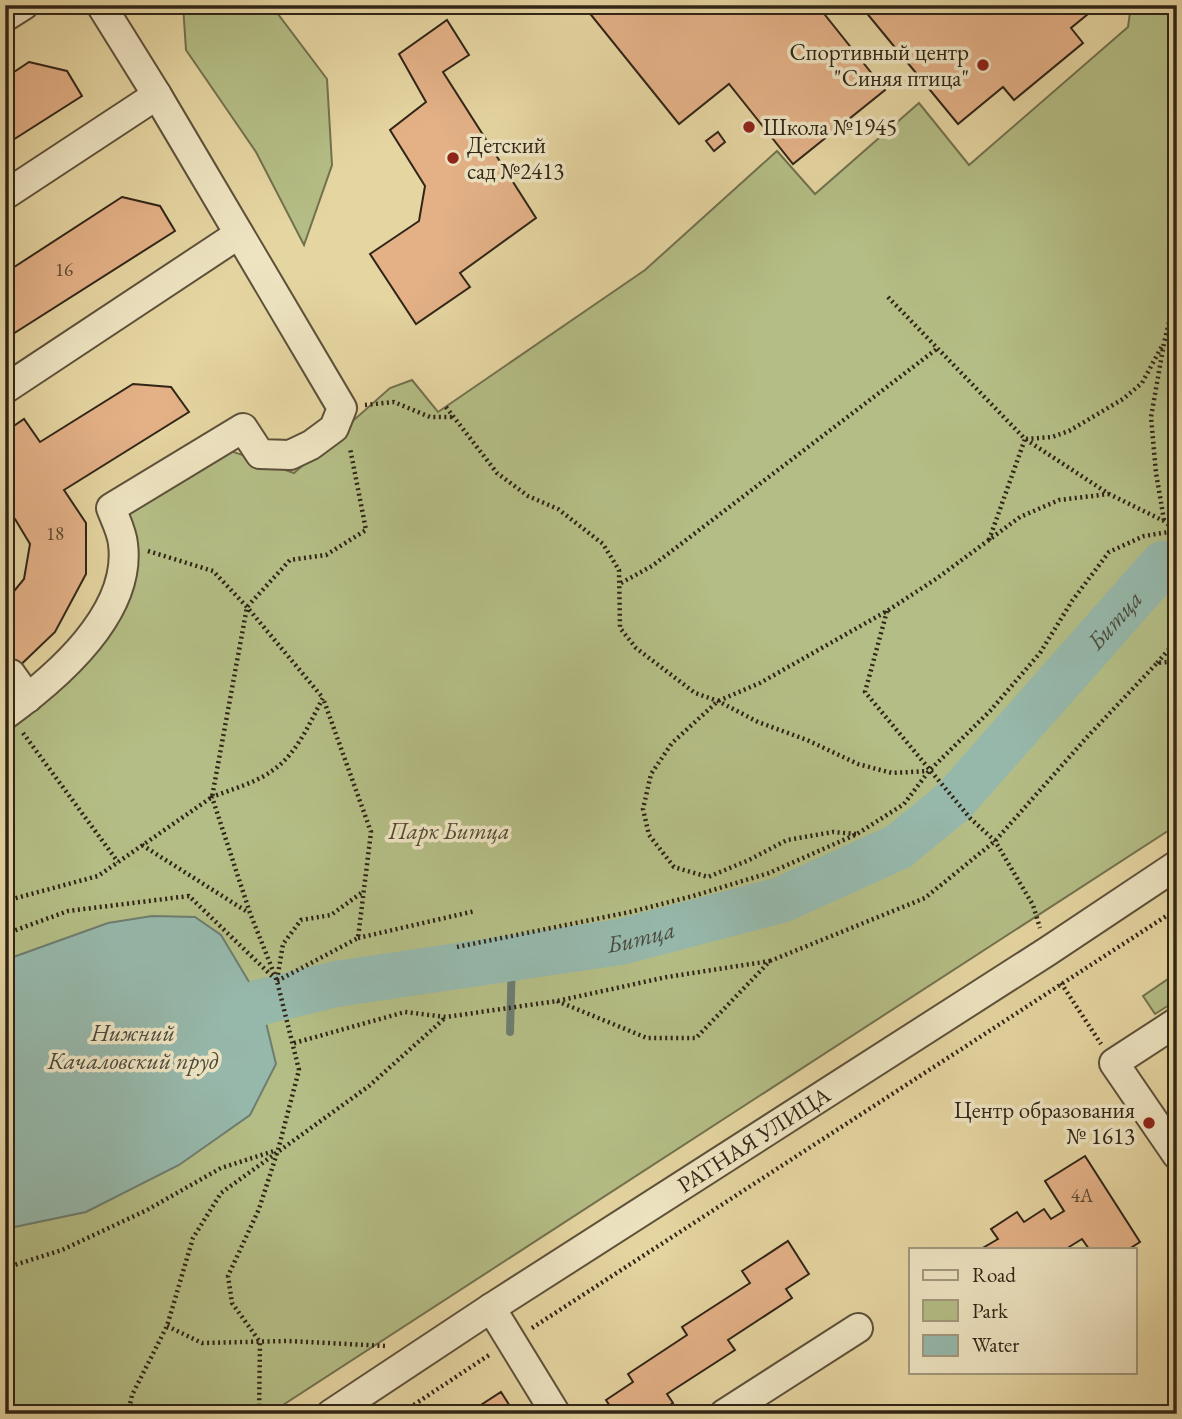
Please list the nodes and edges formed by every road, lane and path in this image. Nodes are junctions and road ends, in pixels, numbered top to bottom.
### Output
1 (24, 5) edge
2 (101, 5) edge
3 (5, 17) edge
4 (157, 95) junction
5 (5, 195) edge
6 (239, 234) junction
7 (1177, 290) edge
8 (888, 297) dead end
9 (1164, 343) junction
10 (938, 348) junction
11 (5, 389) edge
12 (446, 407) dead end
13 (342, 408) junction
14 (452, 417) junction
15 (1025, 439) junction
16 (1109, 494) junction
17 (1164, 521) junction
18 (1176, 532) edge
19 (989, 540) junction
20 (123, 544) junction
21 (621, 584) junction
22 (247, 607) junction
23 (887, 611) junction
24 (1177, 640) edge
25 (1177, 661) edge
26 (1157, 663) junction
27 (11, 674) dead end
28 (323, 698) junction
29 (718, 701) junction
30 (14, 708) edge
31 (929, 771) junction
32 (212, 797) junction
33 (857, 834) junction
34 (995, 841) junction
35 (142, 845) junction
36 (117, 862) junction
37 (1177, 865) edge
38 (365, 891) junction
39 (5, 901) edge
40 (1177, 909) edge
41 (475, 911) dead end
42 (250, 913) junction
43 (1041, 933) dead end
44 (5, 934) edge
45 (358, 938) junction
46 (457, 947) dead end
47 (770, 961) junction
48 (277, 981) junction
49 (1062, 983) junction
50 (557, 1001) junction
51 (446, 1017) junction
52 (1177, 1022) edge
53 (294, 1043) junction
54 (1105, 1050) dead end
55 (278, 1150) junction
56 (1177, 1154) edge
57 (5, 1268) edge
58 (491, 1308) junction
59 (167, 1326) junction
60 (858, 1328) dead end
61 (511, 1341) junction
62 (260, 1342) junction
63 (387, 1346) dead end
64 (128, 1414) edge
65 (259, 1414) edge
66 (331, 1414) edge
67 (400, 1414) edge
68 (556, 1414) edge
69 (724, 1414) edge

1 - 3 street
2 - 4 street
4 - 5 street
4 - 6 street
6 - 11 street
6 - 13 street
7 - 9 path
8 - 10 path
9 - 15 path
9 - 17 path
10 - 15 path
10 - 21 path
12 - 14 path
13 - 14 path
13 - 20 street
13 - 22 path
14 - 21 path
15 - 16 path
15 - 19 path
16 - 17 path
16 - 19 path
17 - 18 path
18 - 31 path
19 - 23 path
20 - 22 path
20 - 30 street
21 - 29 path
22 - 28 path
22 - 32 path
23 - 29 path
23 - 31 path
24 - 26 path
25 - 26 path
26 - 34 path
27 - 30 street
28 - 32 path
28 - 38 path
29 - 31 path
29 - 33 path
30 - 36 path
31 - 33 path
31 - 34 path
32 - 35 path
32 - 42 path
33 - 46 path
34 - 43 path
34 - 47 path
35 - 36 path
35 - 42 path
36 - 39 path
37 - 58 street, РАТНАЯ УЛИЦА
38 - 45 path
38 - 48 path
40 - 49 path
41 - 45 path
42 - 48 path
44 - 48 path
45 - 48 path
47 - 50 path
47 - 50 path
48 - 53 path
49 - 54 path
49 - 61 path
50 - 51 path
51 - 53 path
51 - 55 path
52 - 56 street
53 - 55 path
55 - 57 path
55 - 59 path
55 - 62 path
58 - 61 street
58 - 66 street, РАТНАЯ УЛИЦА
59 - 62 path
59 - 64 path
60 - 69 street
61 - 67 path
61 - 68 street
62 - 63 path
62 - 65 path

